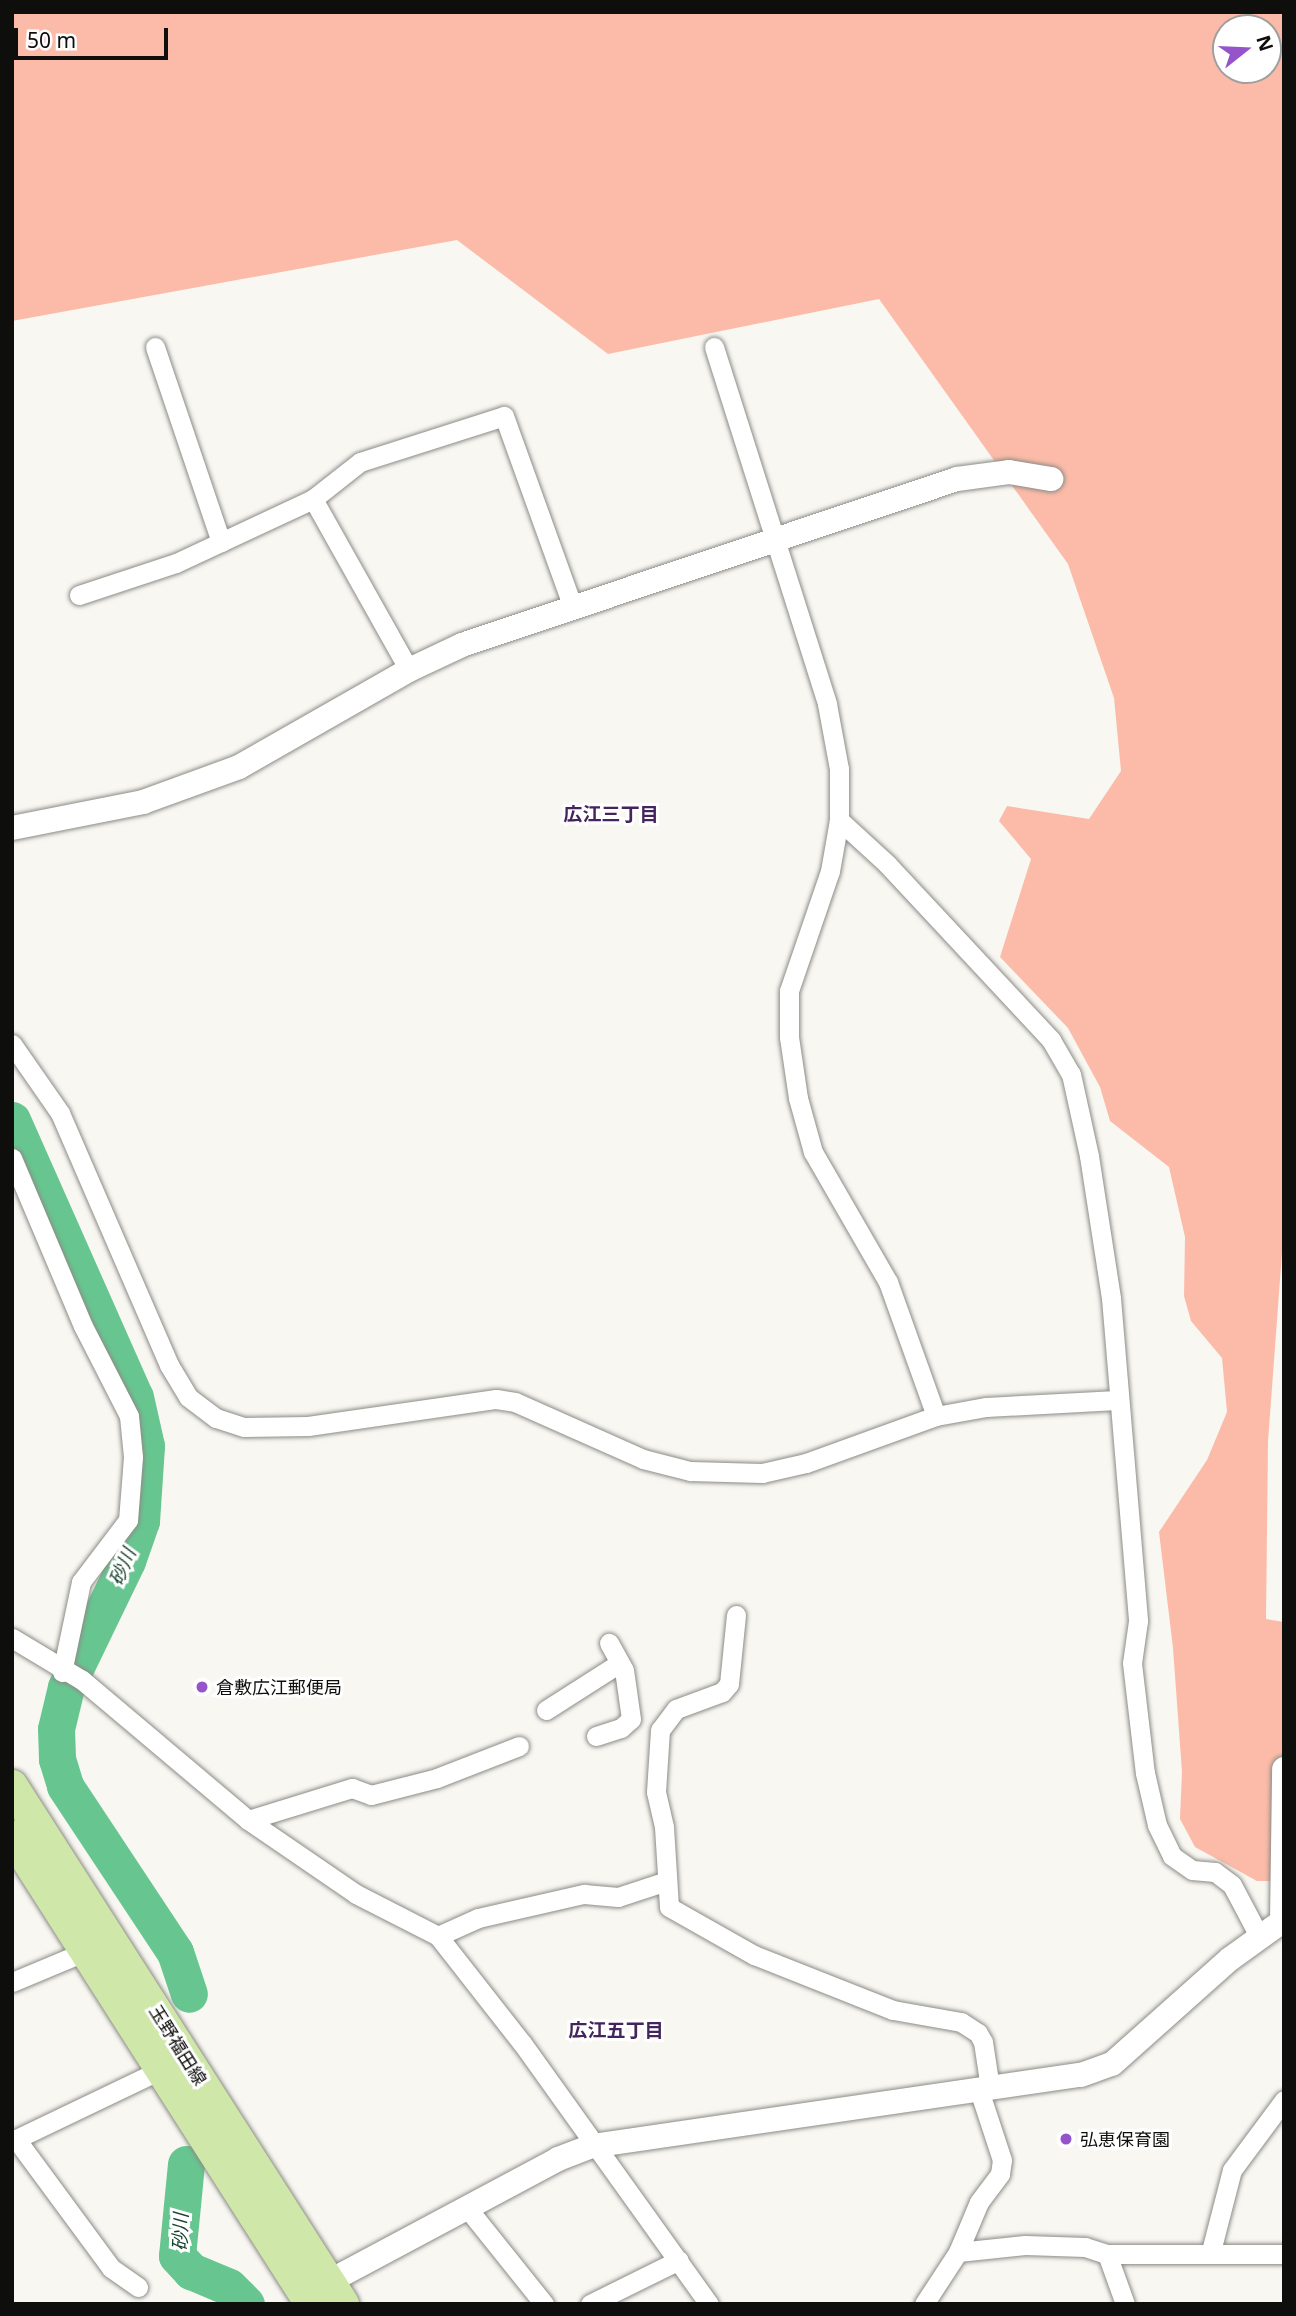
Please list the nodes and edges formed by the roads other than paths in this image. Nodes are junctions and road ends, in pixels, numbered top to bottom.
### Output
1 (155, 347) dead end
2 (714, 347) dead end
3 (1051, 479) dead end
4 (313, 499) junction
5 (775, 540) junction
6 (221, 542) junction
7 (79, 595) dead end
8 (573, 608) junction
9 (409, 670) junction
10 (839, 820) junction
11 (12, 828) edge
12 (12, 1044) edge
13 (12, 1158) edge
14 (1116, 1400) junction
15 (936, 1416) junction
16 (736, 1615) dead end
17 (12, 1638) edge
18 (609, 1643) dead end
19 (618, 1664) junction
20 (62, 1672) junction
21 (546, 1710) dead end
22 (631, 1718) junction
23 (659, 1734) junction
24 (596, 1736) dead end
25 (519, 1746) dead end
26 (1284, 1769) edge
27 (12, 1786) edge
28 (248, 1820) junction
29 (12, 1836) edge
30 (664, 1882) junction
31 (1283, 1921) edge
32 (438, 1936) junction
33 (1259, 1936) junction
34 (86, 1951) junction
35 (12, 1982) edge
36 (162, 2069) junction
37 (984, 2089) junction
38 (1284, 2100) edge
39 (14, 2140) edge
40 (592, 2146) junction
41 (468, 2209) junction
42 (1211, 2251) junction
43 (958, 2252) junction
44 (1107, 2254) junction
45 (1284, 2254) edge
46 (679, 2260) junction
47 (138, 2287) dead end
48 (322, 2296) edge
49 (930, 2302) edge
50 (544, 2304) edge
51 (590, 2304) edge
52 (709, 2304) edge
53 (1125, 2304) edge

1 - 6 street
2 - 5 street
3 - 5 street
4 - 6 street
4 - 8 street
4 - 9 street
5 - 8 street
5 - 10 street
6 - 7 street
8 - 9 street
9 - 11 street
10 - 14 street
10 - 15 street
12 - 15 street
13 - 20 street
14 - 15 street
14 - 33 street
16 - 23 street
17 - 20 street
18 - 19 street
19 - 21 street
19 - 22 street
20 - 28 street
22 - 23 street
22 - 24 street
23 - 30 street
25 - 28 street
26 - 31 street
27 - 48 main road, 玉野福田線
28 - 32 street
29 - 34 main road, 玉野福田線
30 - 32 street
30 - 37 street
31 - 33 street
32 - 40 street
33 - 37 street
34 - 35 street
34 - 36 main road, 玉野福田線
36 - 39 street
36 - 48 main road, 玉野福田線
37 - 40 street
37 - 43 street
38 - 42 street
39 - 47 street
40 - 41 street
40 - 46 street
41 - 48 street
41 - 50 street
42 - 44 street
42 - 45 street
43 - 44 street
43 - 49 street
44 - 53 street
46 - 51 street
46 - 52 street

